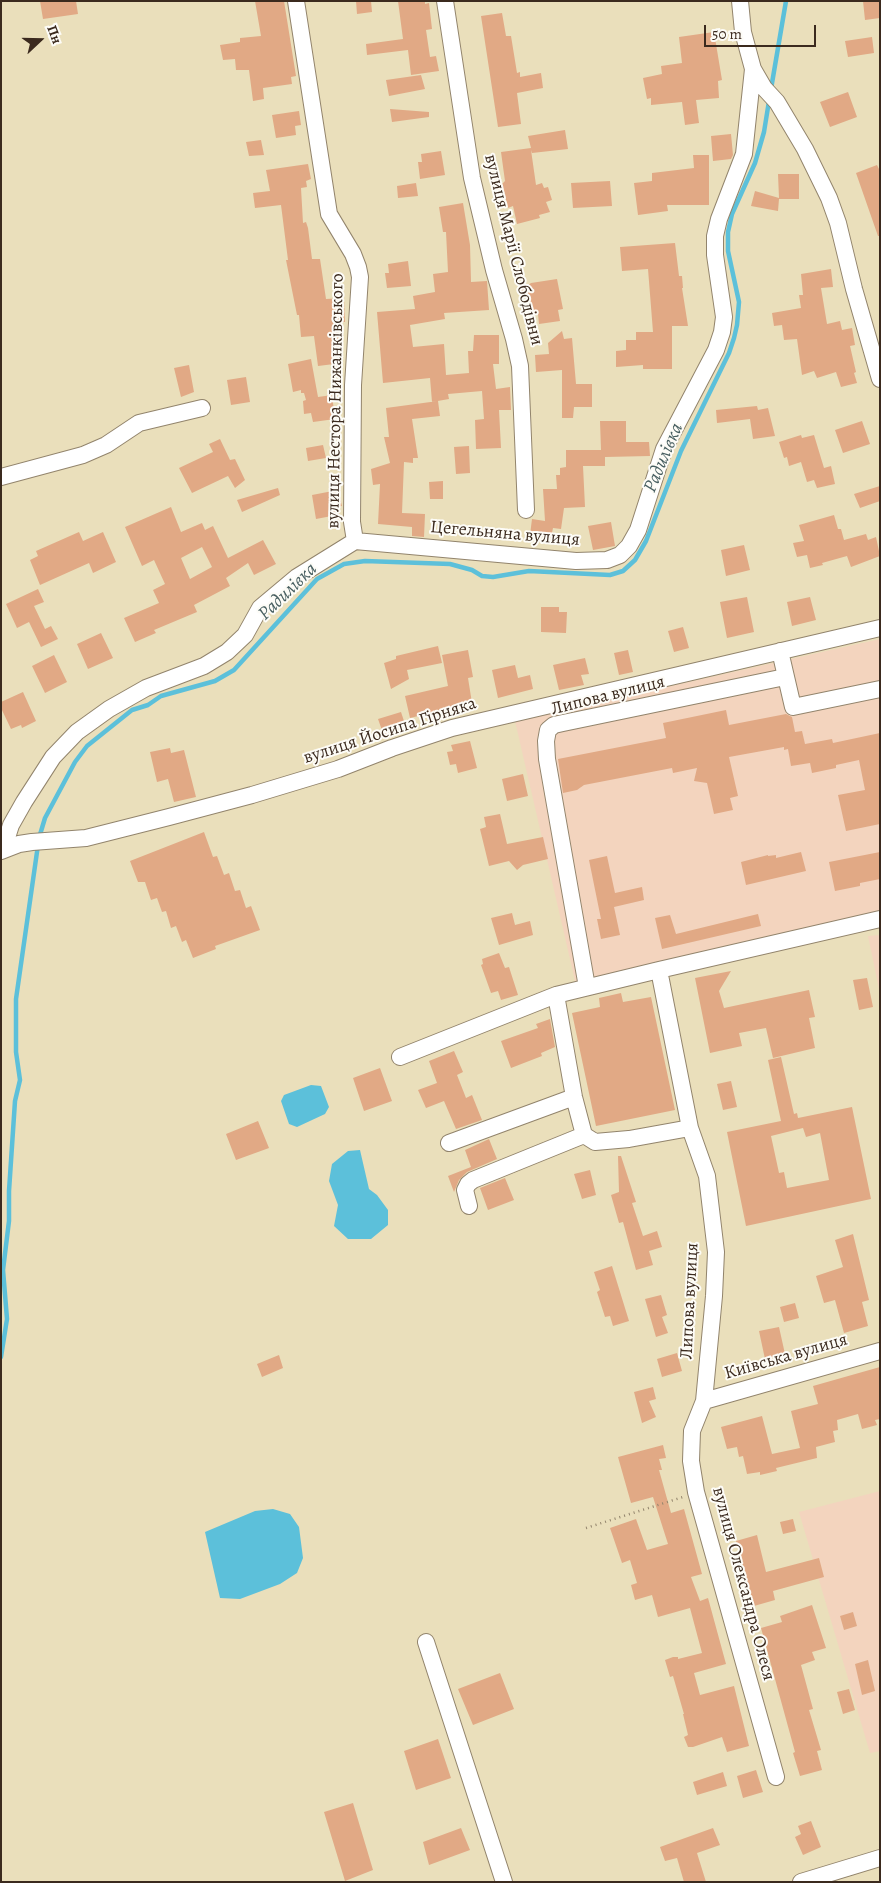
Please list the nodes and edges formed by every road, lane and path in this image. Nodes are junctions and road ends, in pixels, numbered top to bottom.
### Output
1 (296, 1) edge
2 (445, 1) edge
3 (740, 1) edge
4 (753, 69) junction
5 (880, 379) edge
6 (202, 408) dead end
7 (1, 477) edge
8 (526, 510) dead end
9 (354, 541) junction
10 (880, 628) edge
11 (780, 651) junction
12 (786, 677) junction
13 (880, 689) edge
14 (546, 706) junction
15 (551, 727) junction
16 (2, 850) edge
17 (880, 919) edge
18 (659, 970) junction
19 (587, 987) junction
20 (556, 995) junction
21 (400, 1056) dead end
22 (574, 1097) junction
23 (690, 1128) junction
24 (584, 1136) junction
25 (449, 1143) dead end
26 (469, 1206) dead end
27 (880, 1351) edge
28 (704, 1401) junction
29 (696, 1492) junction
30 (586, 1528) dead end
31 (426, 1642) dead end
32 (776, 1777) dead end
33 (880, 1858) edge
34 (504, 1882) edge
35 (801, 1882) edge

1 - 9 street, вулиця Нестора Нижанківського
2 - 8 street, вулиця Марії Слободівни
3 - 4 street
4 - 5 street
4 - 9 street, Цегельняна вулиця
6 - 7 street
9 - 16 street
10 - 11 street, вулиця Йосипа Гірняка
11 - 12 street
11 - 14 street, вулиця Йосипа Гірняка
12 - 13 street
12 - 15 street, Липова вулиця
14 - 15 street
14 - 16 street, вулиця Йосипа Гірняка
15 - 19 street, Липова вулиця
17 - 18 street
18 - 19 street
18 - 23 street, Липова вулиця
19 - 20 street
20 - 21 street
20 - 22 street
22 - 24 street
22 - 25 street
23 - 24 street
23 - 28 street, Липова вулиця
24 - 26 street
27 - 28 street, Київська вулиця
28 - 29 street, вулиця Олександра Олеся
29 - 30 path
29 - 32 street, вулиця Олександра Олеся
31 - 34 street
33 - 35 street

